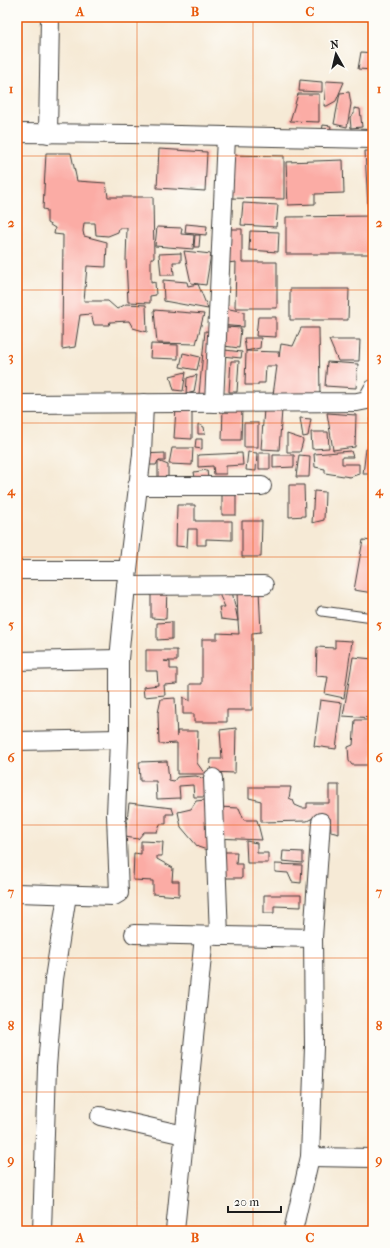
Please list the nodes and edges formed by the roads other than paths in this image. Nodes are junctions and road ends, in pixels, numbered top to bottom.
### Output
1 (50, 17) edge
2 (17, 133) edge
3 (48, 134) junction
4 (226, 137) junction
5 (373, 139) edge
6 (373, 389) edge
7 (144, 403) junction
8 (214, 403) junction
9 (21, 404) dead end
10 (137, 486) junction
11 (262, 486) dead end
12 (17, 570) edge
13 (127, 578) junction
14 (264, 585) dead end
15 (322, 611) dead end
16 (373, 618) edge
17 (119, 660) junction
18 (17, 661) edge
19 (119, 739) junction
20 (17, 741) edge
21 (213, 778) dead end
22 (321, 822) dead end
23 (17, 893) edge
24 (67, 895) junction
25 (134, 934) dead end
26 (212, 936) junction
27 (313, 938) junction
28 (100, 1116) dead end
29 (184, 1135) junction
30 (310, 1158) junction
31 (373, 1158) edge
32 (42, 1231) edge
33 (175, 1231) edge
34 (293, 1231) edge

1 - 3 street
2 - 3 street
3 - 4 street
4 - 5 street
4 - 8 street
6 - 8 street
7 - 8 street
7 - 9 street
7 - 10 street
10 - 11 street
10 - 13 street
12 - 13 street
13 - 14 street
13 - 17 street
15 - 16 lane
17 - 18 street
17 - 19 street
19 - 20 street
19 - 24 street
21 - 26 street
22 - 27 street
23 - 24 street
24 - 32 street
25 - 26 street
26 - 27 street
26 - 29 street
27 - 30 street
28 - 29 street
29 - 33 street
30 - 31 street
30 - 34 street

